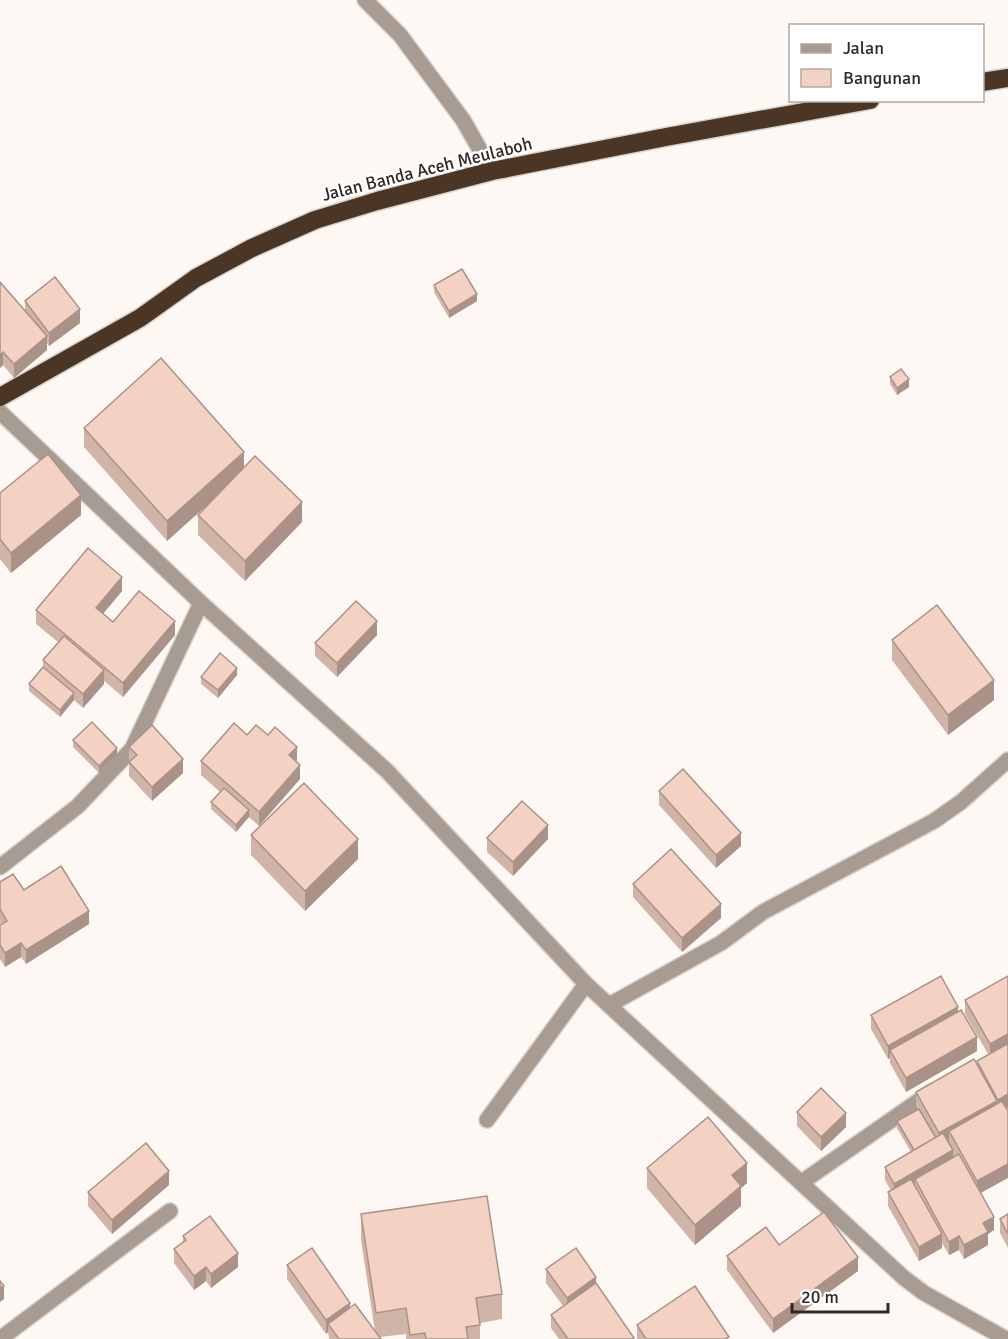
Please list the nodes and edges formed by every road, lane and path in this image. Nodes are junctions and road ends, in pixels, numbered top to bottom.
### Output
1 (366, 0) edge
2 (1008, 78) edge
3 (984, 82) edge
4 (859, 102) edge
5 (492, 171) junction
6 (0, 397) edge
7 (0, 412) edge
8 (201, 603) junction
9 (1008, 760) edge
10 (0, 867) edge
11 (586, 984) junction
12 (609, 1005) junction
13 (951, 1082) edge
14 (486, 1120) dead end
15 (802, 1182) junction
16 (170, 1211) dead end
17 (0, 1339) edge
18 (1006, 1339) edge

1 - 5 street
2 - 3 highway
4 - 5 highway, Jalan Banda Aceh Meulaboh
5 - 6 highway, Jalan Banda Aceh Meulaboh
7 - 8 street
8 - 10 street
8 - 11 street
9 - 12 street
11 - 12 street
11 - 14 street
12 - 15 street
13 - 15 street
15 - 18 street
16 - 17 street

